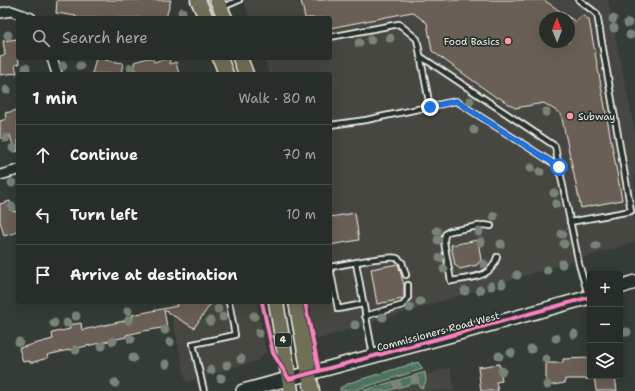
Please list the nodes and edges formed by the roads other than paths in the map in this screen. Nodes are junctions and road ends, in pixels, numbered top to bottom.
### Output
1 (198, 0) edge
2 (239, 0) edge
3 (579, 0) edge
4 (221, 8) edge
5 (0, 13) edge
6 (25, 16) edge
7 (205, 16) edge
8 (332, 37) edge
9 (420, 56) junction
10 (53, 60) edge
11 (221, 60) edge
12 (241, 60) edge
13 (56, 72) edge
14 (225, 72) edge
15 (245, 72) edge
16 (430, 107) junction
17 (332, 126) edge
18 (559, 167) junction
19 (16, 171) edge
20 (0, 175) edge
21 (570, 222) junction
22 (491, 226) dead end
23 (497, 257) dead end
24 (356, 263) junction
25 (332, 267) edge
26 (406, 275) dead end
27 (332, 278) edge
28 (635, 282) edge
29 (408, 285) dead end
30 (623, 286) edge
31 (587, 290) edge
32 (587, 298) edge
33 (228, 304) edge
34 (276, 304) edge
35 (296, 304) edge
36 (363, 304) junction
37 (365, 316) junction
38 (373, 357) junction
39 (309, 374) junction
40 (290, 385) edge
41 (204, 391) edge
42 (243, 391) edge
43 (312, 391) edge

1 - 7 main road
2 - 4 lane
3 - 21 lane
5 - 6 street
8 - 9 lane
9 - 16 lane
9 - 18 lane
10 - 13 street
11 - 14 main road
12 - 15 main road
16 - 17 lane
16 - 18 lane
18 - 21 lane
19 - 20 street
21 - 31 lane
22 - 23 lane
24 - 25 lane
24 - 26 lane
24 - 36 lane
27 - 36 lane
28 - 30 main road
29 - 37 lane
32 - 38 main road, Commissioners Road West
33 - 41 lane
34 - 40 main road, 4
35 - 39 main road, 4
36 - 37 lane
37 - 38 lane
38 - 39 main road, Commissioners Road West
39 - 40 main road, Commissioners Road West
39 - 43 main road, 4
40 - 42 main road, Commissioners Road West

